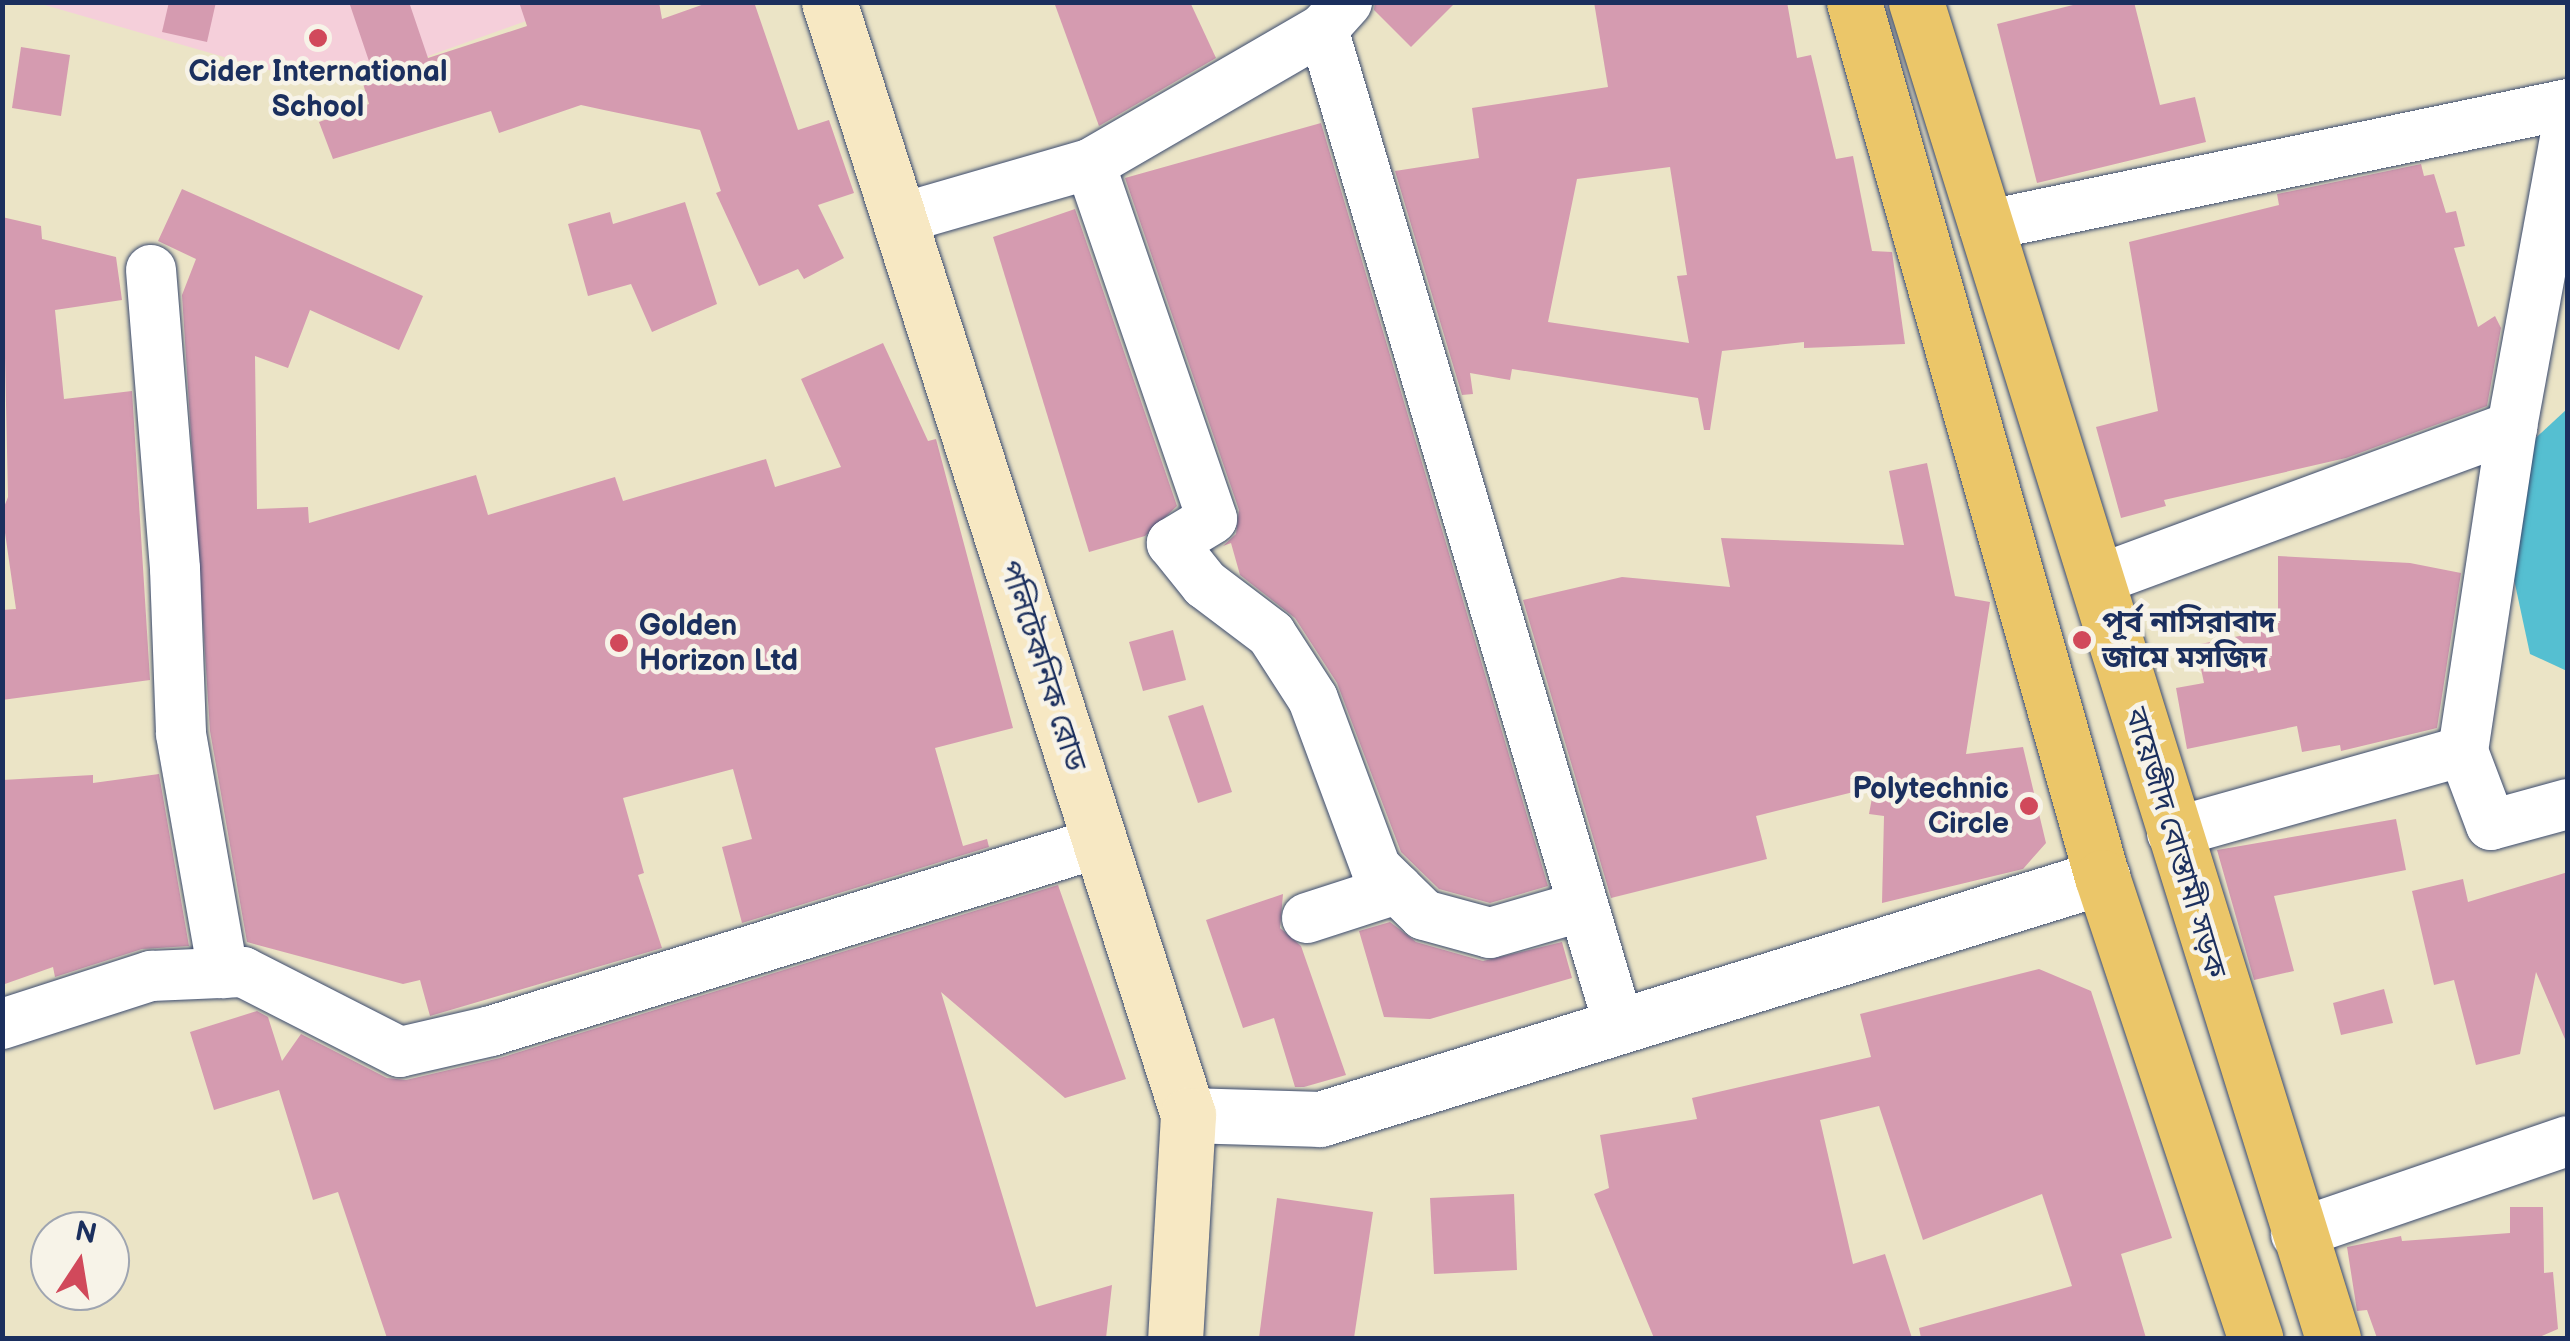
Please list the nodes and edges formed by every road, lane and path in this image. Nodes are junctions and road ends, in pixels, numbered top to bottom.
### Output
1 (830, 2) edge
2 (1854, 2) edge
3 (1916, 2) edge
4 (1335, 16) edge
5 (2568, 104) edge
6 (2568, 123) edge
7 (1090, 164) junction
8 (899, 219) junction
9 (1984, 226) junction
10 (151, 270) dead end
11 (2512, 427) junction
12 (2094, 581) junction
13 (2464, 751) junction
14 (2568, 804) edge
15 (2172, 833) junction
16 (1098, 843) junction
17 (2102, 877) junction
18 (1397, 889) junction
19 (1583, 906) junction
20 (1306, 918) dead end
21 (223, 972) junction
22 (2, 1024) edge
23 (1619, 1026) junction
24 (1188, 1115) junction
25 (2568, 1141) edge
26 (2296, 1234) junction
27 (1176, 1338) edge
28 (2255, 1338) edge
29 (2333, 1338) edge

1 - 8 main road, পলিটেকনিক রোড
2 - 17 main road
3 - 9 main road, বায়েজীদ বোস্তামী সড়ক
4 - 7 street
4 - 19 street
5 - 9 street
6 - 11 street
7 - 8 street
7 - 18 street
8 - 16 main road, পলিটেকনিক রোড
9 - 12 main road, বায়েজীদ বোস্তামী সড়ক
10 - 21 street
11 - 12 street
11 - 13 street
12 - 15 main road, বায়েজীদ বোস্তামী সড়ক
13 - 14 street
13 - 15 street
15 - 26 main road, বায়েজীদ বোস্তামী সড়ক
16 - 21 street
16 - 24 main road, পলিটেকনিক রোড
17 - 23 street
17 - 28 main road
18 - 19 street
18 - 20 street
19 - 23 street
21 - 22 street
23 - 24 street
24 - 27 main road, পলিটেকনিক রোড
25 - 26 street
26 - 29 main road, বায়েজীদ বোস্তামী সড়ক

